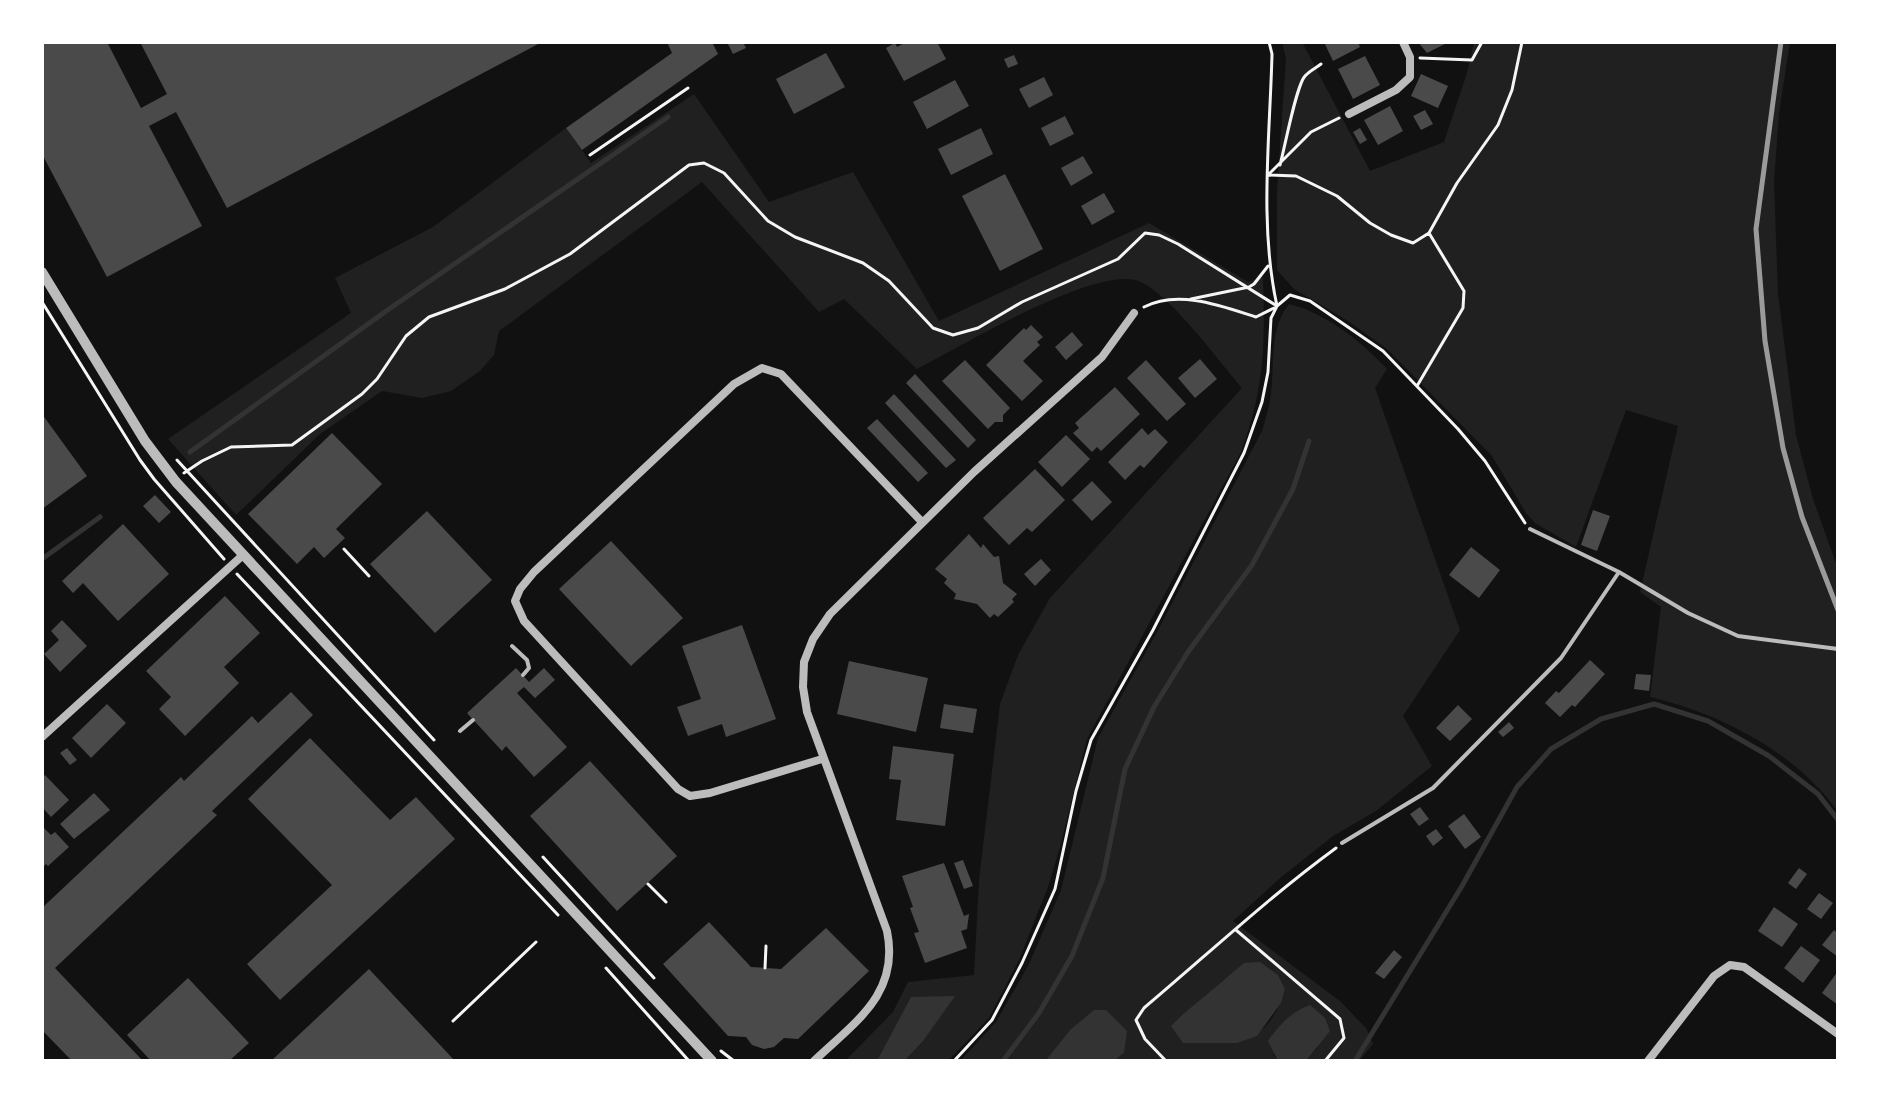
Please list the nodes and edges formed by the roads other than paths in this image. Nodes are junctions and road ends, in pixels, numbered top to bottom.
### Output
1 (1403, 42) edge
2 (1349, 114) road end
3 (42, 272) edge
4 (1134, 313) road end
5 (922, 522) junction
6 (1530, 529) road end
7 (243, 555) junction
8 (1619, 572) junction
9 (512, 646) dead end
10 (1838, 649) edge
11 (523, 675) dead end
12 (473, 720) dead end
13 (460, 731) dead end
14 (42, 737) edge
15 (822, 759) junction
16 (1342, 843) road end
17 (1838, 1034) edge
18 (712, 1061) edge
19 (814, 1061) edge
20 (1648, 1061) edge

1 - 2 street
3 - 7 street
4 - 5 street
5 - 15 street
5 - 15 street
6 - 8 lane
7 - 14 street
7 - 18 street
8 - 10 lane
8 - 16 lane
9 - 11 lane
12 - 13 lane
15 - 19 street
17 - 20 street

